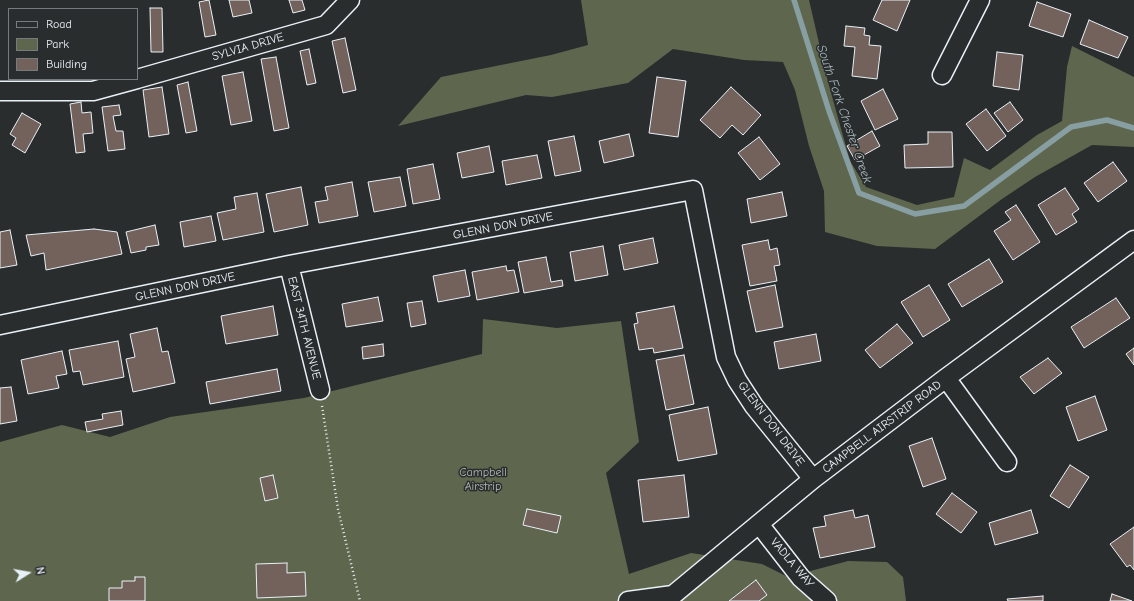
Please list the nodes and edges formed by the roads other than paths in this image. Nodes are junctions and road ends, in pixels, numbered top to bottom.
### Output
1 (350, 0) edge
2 (980, 0) edge
3 (942, 74) dead end
4 (138, 79) edge
5 (133, 80) edge
6 (0, 91) edge
7 (1132, 247) edge
8 (289, 265) junction
9 (0, 325) edge
10 (946, 378) junction
11 (320, 390) road end
12 (1007, 462) dead end
13 (813, 479) junction
14 (759, 524) junction
15 (628, 601) edge
16 (827, 601) edge

1 - 4 street, SYLVIA DRIVE
2 - 3 street
5 - 6 street, SYLVIA DRIVE
7 - 10 street, CAMPBELL AIRSTRIP ROAD
8 - 9 street, GLENN DON DRIVE
8 - 11 street, EAST 34TH AVENUE
8 - 13 street, GLENN DON DRIVE
10 - 12 street
10 - 13 street, CAMPBELL AIRSTRIP ROAD
13 - 14 street, CAMPBELL AIRSTRIP ROAD
14 - 15 street, CAMPBELL AIRSTRIP ROAD
14 - 16 street, VADLA WAY

